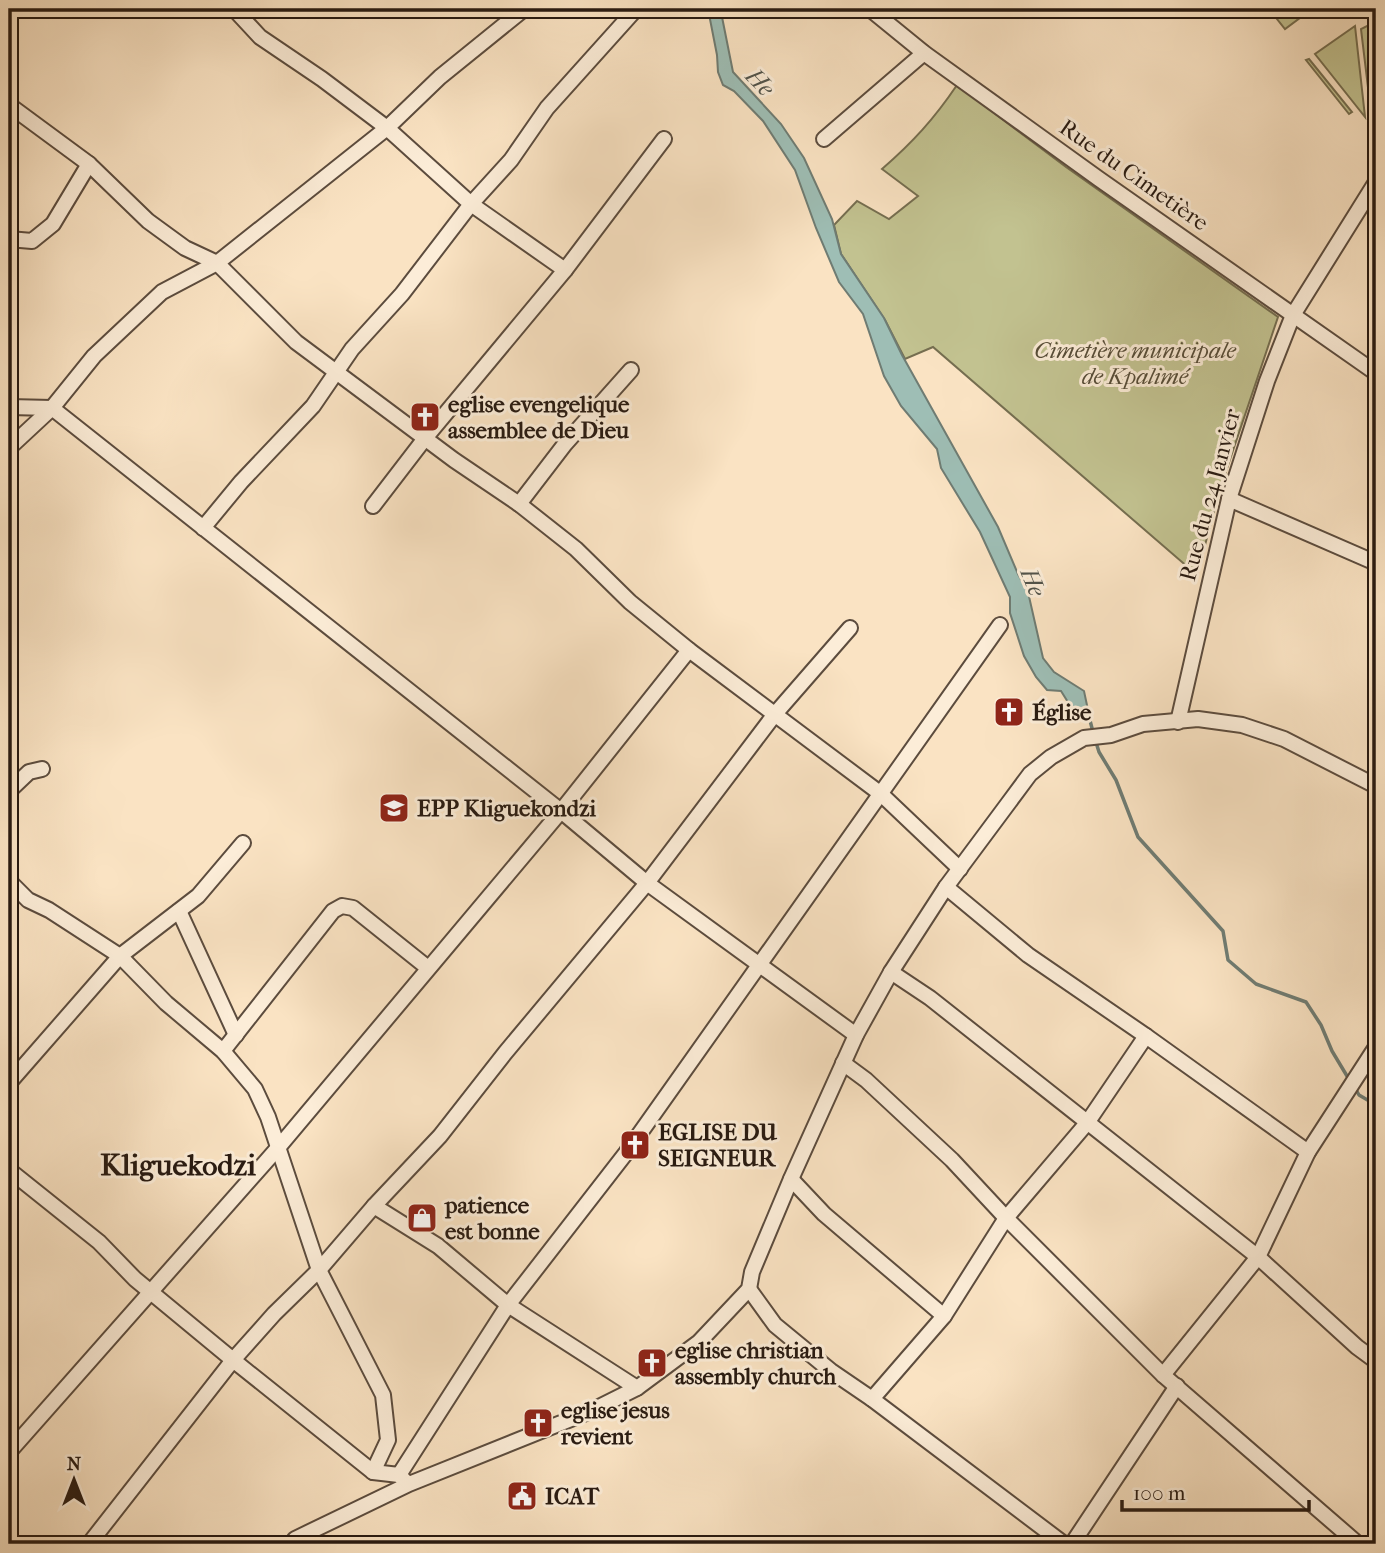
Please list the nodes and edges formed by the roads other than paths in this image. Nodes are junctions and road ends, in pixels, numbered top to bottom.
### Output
1 (234, 9) edge
2 (524, 9) edge
3 (636, 9) edge
4 (870, 9) edge
5 (924, 53) junction
6 (9, 105) edge
7 (387, 128) junction
8 (664, 139) dead end
9 (824, 139) dead end
10 (89, 164) junction
11 (1376, 182) edge
12 (471, 204) junction
13 (9, 239) edge
14 (217, 263) junction
15 (565, 270) junction
16 (1293, 315) junction
17 (631, 370) dead end
18 (338, 371) junction
19 (1376, 373) edge
20 (9, 407) edge
21 (52, 408) junction
22 (426, 437) junction
23 (9, 447) edge
24 (1229, 499) junction
25 (519, 504) junction
26 (373, 506) dead end
27 (203, 528) junction
28 (1376, 563) edge
29 (1000, 625) dead end
30 (850, 628) dead end
31 (689, 650) junction
32 (775, 714) junction
33 (1178, 722) junction
34 (42, 769) dead end
35 (1376, 786) edge
36 (9, 791) edge
37 (881, 794) junction
38 (561, 811) junction
39 (243, 843) dead end
40 (960, 869) junction
41 (9, 881) edge
42 (647, 883) junction
43 (946, 887) junction
44 (179, 911) junction
45 (120, 956) junction
46 (758, 965) junction
47 (428, 968) junction
48 (891, 972) junction
49 (236, 1035) junction
50 (856, 1035) junction
51 (1146, 1036) junction
52 (1376, 1047) edge
53 (223, 1051) junction
54 (844, 1063) junction
55 (9, 1083) edge
56 (1087, 1124) junction
57 (276, 1149) junction
58 (1308, 1152) junction
59 (9, 1170) edge
60 (791, 1179) junction
61 (374, 1206) junction
62 (1006, 1218) junction
63 (1258, 1257) junction
64 (319, 1270) junction
65 (749, 1289) junction
66 (150, 1290) junction
67 (508, 1306) junction
68 (944, 1316) junction
69 (233, 1360) junction
70 (1376, 1361) edge
71 (1163, 1375) junction
72 (1177, 1386) junction
73 (637, 1388) junction
74 (872, 1399) junction
75 (9, 1452) edge
76 (373, 1472) junction
77 (404, 1480) junction
78 (295, 1543) edge
79 (89, 1544) edge
80 (1064, 1544) edge
81 (1072, 1544) edge
82 (1359, 1544) edge

1 - 7 street
2 - 7 street
3 - 12 street
4 - 5 street, Rue du Cimetière
5 - 9 street
5 - 16 street, Rue du Cimetière
6 - 10 street
7 - 12 street
7 - 14 street
8 - 15 street
10 - 13 street
10 - 14 street
11 - 16 street, Rue du 24 Janvier
12 - 15 street
12 - 18 street
14 - 18 street
14 - 21 street
15 - 22 street
16 - 19 street, Rue du Cimetière
16 - 24 street, Rue du 24 Janvier
17 - 25 street
18 - 22 street
18 - 27 street
20 - 21 street
21 - 23 street
21 - 27 street
22 - 25 street
22 - 26 street
24 - 28 street
24 - 33 street, Rue du 24 Janvier
25 - 31 street
27 - 38 street
29 - 37 street
30 - 32 street
31 - 32 street
31 - 38 street
32 - 37 street
32 - 42 street
33 - 35 street
33 - 40 street
34 - 36 street
37 - 40 street
37 - 46 street
38 - 42 street
38 - 47 street
39 - 44 street
40 - 43 street
41 - 45 street
42 - 46 street
42 - 61 street
43 - 48 street
43 - 51 street
44 - 45 street
44 - 49 street
45 - 53 street
45 - 55 street
46 - 50 street
46 - 67 street
47 - 49 street
47 - 57 street
48 - 50 street
48 - 56 street
49 - 53 street
50 - 54 street
51 - 56 street
51 - 58 street
52 - 58 street
53 - 57 street
54 - 60 street
54 - 62 street
56 - 62 street
56 - 63 street
57 - 64 street
57 - 66 street
58 - 63 street
59 - 66 street
60 - 65 street
60 - 68 street
61 - 64 street
61 - 67 street
62 - 68 street
62 - 71 street
63 - 70 street
63 - 71 street
64 - 69 street
64 - 76 street
65 - 73 street
65 - 74 street
66 - 69 street
66 - 75 street
67 - 73 street
67 - 77 street
68 - 74 street
69 - 76 street
69 - 79 street
71 - 72 street
72 - 81 street
72 - 82 street
73 - 77 street
74 - 80 street
76 - 77 street
77 - 78 street

